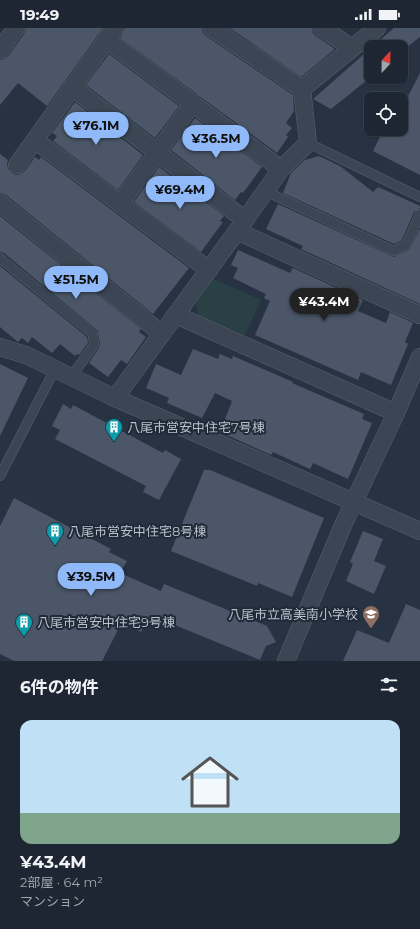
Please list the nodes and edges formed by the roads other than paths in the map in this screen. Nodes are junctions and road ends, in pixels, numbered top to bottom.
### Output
1 (16, 28) edge
2 (212, 28) edge
3 (322, 28) edge
4 (377, 28) edge
5 (111, 34) edge
6 (352, 48) junction
7 (0, 50) edge
8 (72, 87) junction
9 (302, 88) junction
10 (192, 103) junction
11 (35, 140) junction
12 (308, 143) junction
13 (157, 152) junction
14 (17, 165) dead end
15 (281, 169) junction
16 (265, 191) junction
17 (420, 197) edge
18 (0, 203) edge
19 (120, 204) junction
20 (420, 214) edge
21 (241, 226) junction
22 (0, 258) edge
23 (209, 270) junction
24 (176, 315) junction
25 (420, 316) edge
26 (162, 334) junction
27 (0, 347) edge
28 (420, 357) edge
29 (56, 369) junction
30 (71, 376) junction
31 (115, 398) junction
32 (396, 413) junction
33 (0, 476) edge
34 (355, 502) junction
35 (420, 531) edge
36 (286, 661) edge

1 - 7 street
2 - 9 street
3 - 6 street
4 - 6 street
5 - 8 street
5 - 10 street
6 - 9 street
8 - 11 street
8 - 13 street
9 - 12 street
10 - 13 street
10 - 15 street
11 - 14 street
11 - 19 street
12 - 15 street
12 - 17 lane
13 - 19 street
13 - 21 street
15 - 16 street
16 - 20 lane
16 - 21 street
18 - 26 street
19 - 23 street
21 - 23 street
21 - 25 street
22 - 30 lane
23 - 24 street
24 - 26 street
24 - 32 street
26 - 31 street
27 - 29 street
28 - 32 street
29 - 30 street
29 - 33 lane
30 - 31 street
31 - 34 street
32 - 34 street
34 - 35 street
34 - 36 street

